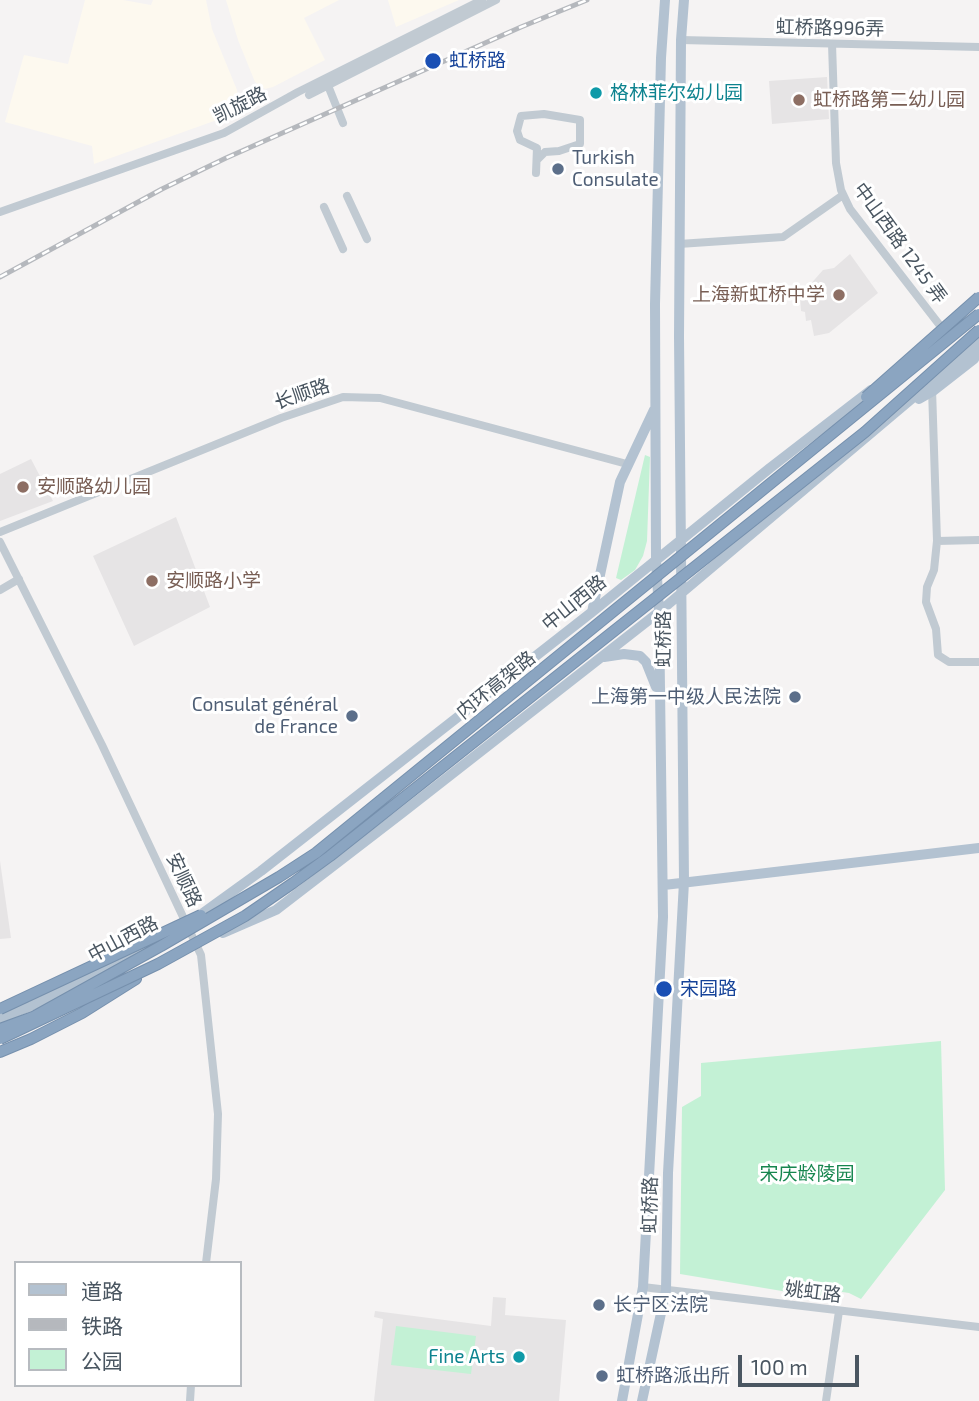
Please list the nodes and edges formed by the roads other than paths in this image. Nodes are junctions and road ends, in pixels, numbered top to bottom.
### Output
1 (482, 0) edge
2 (496, 0) edge
3 (665, 0) edge
4 (684, 0) edge
5 (681, 40) junction
6 (831, 44) junction
7 (979, 47) edge
8 (327, 82) junction
9 (309, 95) dead end
10 (343, 123) dead end
11 (537, 160) junction
12 (536, 173) dead end
13 (843, 195) junction
14 (347, 197) dead end
15 (324, 207) dead end
16 (0, 212) edge
17 (367, 239) dead end
18 (679, 244) junction
19 (344, 249) dead end
20 (979, 297) edge
21 (979, 303) edge
22 (979, 314) edge
23 (979, 330) edge
24 (946, 332) junction
25 (979, 335) edge
26 (979, 342) edge
27 (979, 350) edge
28 (953, 353) junction
29 (932, 387) junction
30 (656, 406) junction
31 (840, 425) junction
32 (627, 464) junction
33 (680, 514) junction
34 (705, 520) junction
35 (0, 532) edge
36 (680, 540) junction
37 (979, 540) edge
38 (937, 541) junction
39 (0, 542) edge
40 (656, 559) junction
41 (19, 579) junction
42 (0, 590) edge
43 (681, 594) junction
44 (592, 612) junction
45 (659, 612) junction
46 (600, 658) junction
47 (979, 662) edge
48 (660, 696) junction
49 (979, 848) edge
50 (279, 877) junction
51 (684, 883) junction
52 (664, 885) junction
53 (187, 925) junction
54 (197, 944) junction
55 (158, 964) junction
56 (0, 1009) edge
57 (0, 1019) edge
58 (6, 1035) edge
59 (0, 1052) edge
60 (206, 1261) edge
61 (643, 1287) junction
62 (666, 1290) junction
63 (839, 1311) junction
64 (979, 1327) edge
65 (622, 1401) edge
66 (642, 1401) edge
67 (826, 1401) edge

1 - 8 street, 凯旋路
2 - 8 street, 凯旋路
3 - 30 main road, 虹桥路
4 - 5 main road, 虹桥路
5 - 6 street, 虹桥路996弄
5 - 18 main road, 虹桥路
6 - 7 street, 虹桥路996弄
6 - 13 street, 中山西路 1245 弄
8 - 9 street, 凯旋路
8 - 10 street
8 - 16 street, 凯旋路
11 - 11 street
11 - 12 street
13 - 18 street
13 - 24 street, 中山西路 1245 弄
14 - 17 street
15 - 19 street
18 - 33 main road, 虹桥路
20 - 31 highway, bridge
21 - 24 main road, 中山西路
22 - 31 highway, 内环高架路, bridge
23 - 28 highway, 内环高架路, bridge
24 - 34 main road, 中山西路
25 - 28 highway, bridge
26 - 29 main road, 中山西路
27 - 29 main road
28 - 55 highway, 内环高架路, bridge
29 - 38 street
29 - 43 main road, 中山西路
30 - 32 main road
30 - 40 main road, 虹桥路
31 - 50 highway, 内环高架路, bridge
32 - 35 street, 长顺路
32 - 44 main road
33 - 34 main road
33 - 36 main road, 虹桥路
34 - 36 main road, 中山西路
36 - 40 main road, 中山西路
36 - 43 main road, 虹桥路
37 - 38 street
38 - 47 street
39 - 41 street, 安顺路
40 - 44 main road, 中山西路
40 - 45 main road, 虹桥路
41 - 42 street
41 - 53 street, 安顺路
43 - 45 main road, 中山西路
43 - 51 main road, 虹桥路
44 - 53 main road, 中山西路
45 - 46 main road, 中山西路
45 - 48 main road, 虹桥路
46 - 48 main road
46 - 54 main road, 中山西路
48 - 52 main road, 虹桥路
49 - 51 main road
50 - 56 highway, bridge
50 - 58 highway, 内环高架路, bridge
51 - 52 main road
51 - 62 main road, 虹桥路
52 - 61 main road, 虹桥路
53 - 54 street, 安顺路
53 - 57 main road, 中山西路
54 - 58 main road, 中山西路
54 - 60 street, 安顺路
55 - 58 highway, 内环高架路, bridge
55 - 59 highway, bridge
61 - 62 street, 姚虹路
61 - 65 main road, 虹桥路
62 - 63 street, 姚虹路
62 - 66 main road, 虹桥路
63 - 64 street, 姚虹路
63 - 67 street

